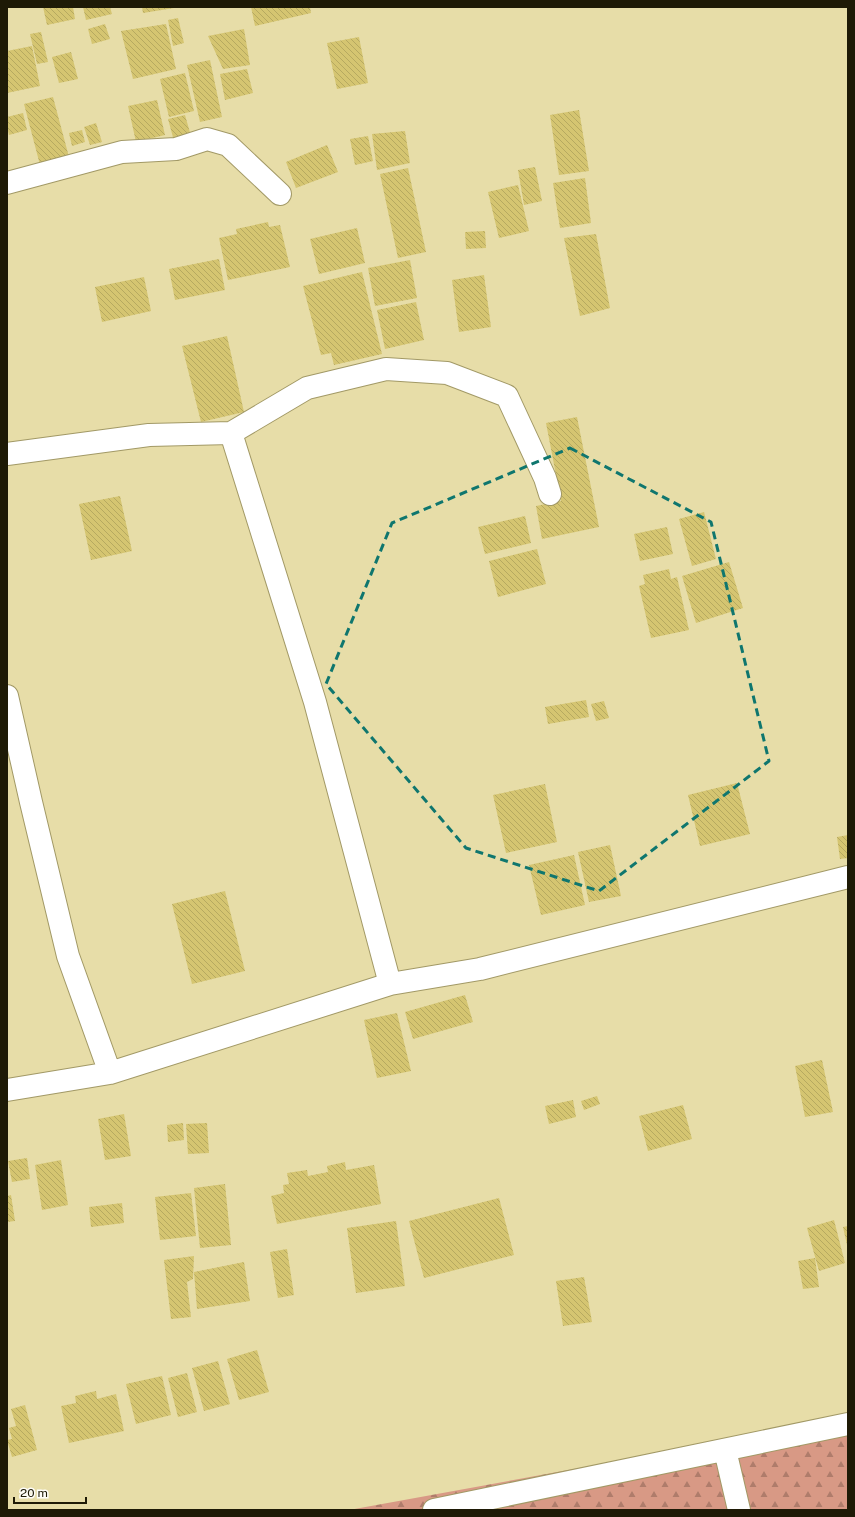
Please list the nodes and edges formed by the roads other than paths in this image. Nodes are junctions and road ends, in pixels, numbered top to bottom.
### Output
1 (7, 183) edge
2 (280, 194) dead end
3 (231, 433) junction
4 (7, 454) edge
5 (550, 494) dead end
6 (7, 696) edge
7 (848, 877) edge
8 (390, 984) junction
9 (110, 1073) junction
10 (7, 1090) edge
11 (848, 1424) edge
12 (725, 1450) junction
13 (475, 1506) edge
14 (434, 1510) edge
15 (739, 1510) edge

1 - 2 street
3 - 4 street
3 - 5 street
3 - 8 street
6 - 9 street
7 - 8 street
8 - 9 street
9 - 10 street
11 - 12 street
12 - 13 street
12 - 15 street
13 - 14 street

